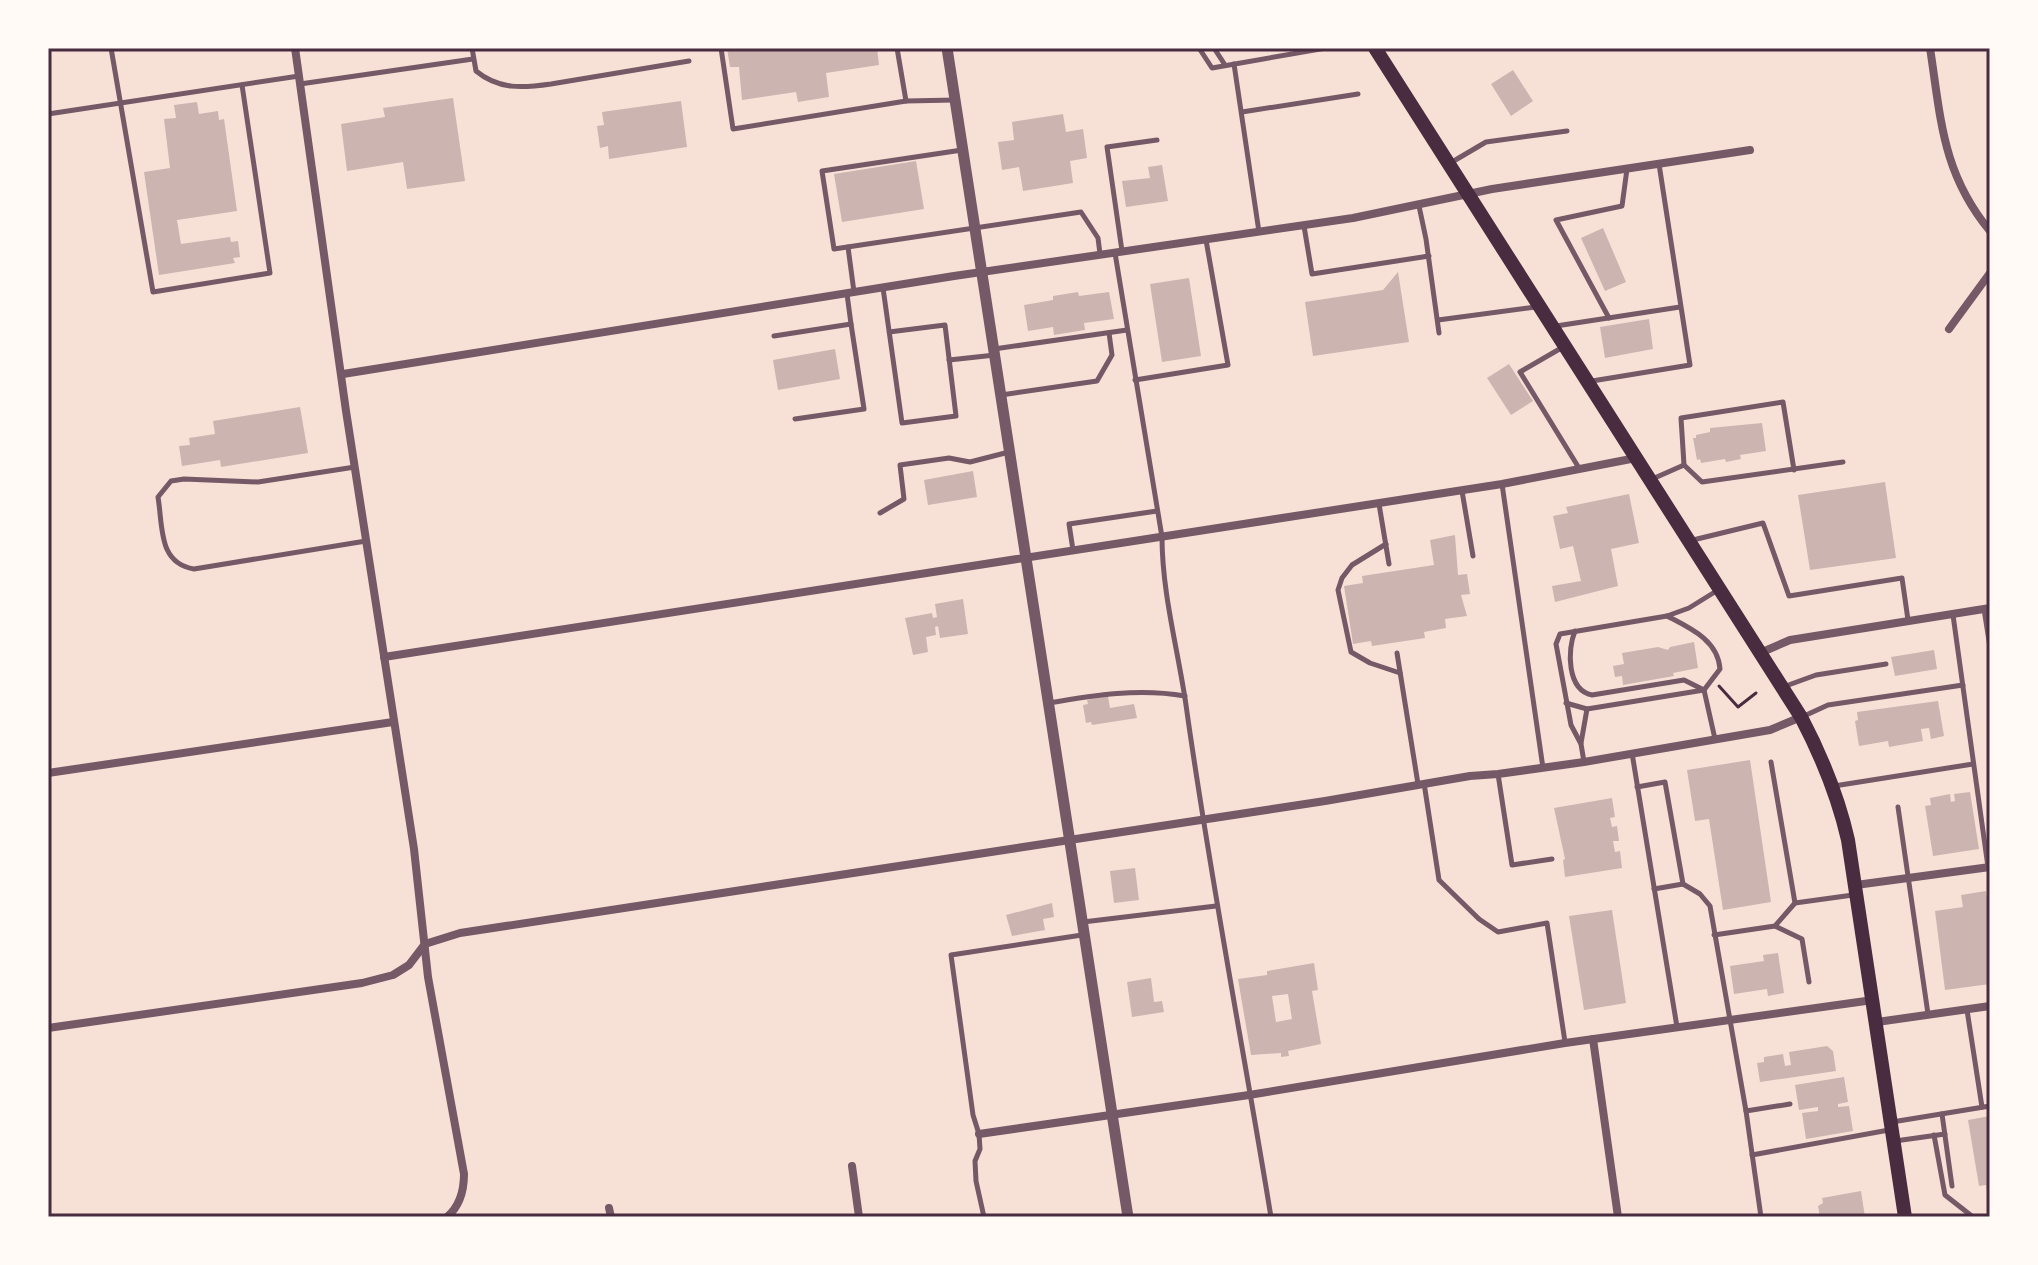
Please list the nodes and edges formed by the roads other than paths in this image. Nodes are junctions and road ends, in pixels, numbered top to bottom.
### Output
1 (111, 48) edge
2 (295, 48) edge
3 (472, 48) edge
4 (721, 48) edge
5 (897, 48) edge
6 (947, 48) edge
7 (1199, 48) edge
8 (1214, 48) edge
9 (1326, 48) edge
10 (1375, 48) edge
11 (1930, 48) edge
12 (1305, 50) edge
13 (473, 59) junction
14 (689, 61) dead end
15 (1234, 64) junction
16 (1225, 65) junction
17 (299, 80) junction
18 (242, 85) junction
19 (1358, 94) dead end
20 (955, 100) junction
21 (906, 101) junction
22 (120, 104) junction
23 (1242, 112) junction
24 (48, 114) edge
25 (1567, 131) dead end
26 (1157, 140) dead end
27 (963, 150) junction
28 (1750, 150) dead end
29 (1447, 164) junction
30 (1659, 164) junction
31 (1627, 169) junction
32 (1467, 195) junction
33 (1419, 206) junction
34 (1304, 225) junction
35 (975, 227) junction
36 (1990, 231) edge
37 (1259, 232) junction
38 (1206, 240) junction
39 (848, 247) junction
40 (1119, 253) junction
41 (1101, 255) junction
42 (1429, 256) junction
43 (982, 272) junction
44 (1990, 273) edge
45 (883, 288) junction
46 (851, 293) junction
47 (1538, 307) junction
48 (1680, 307) junction
49 (1609, 318) junction
50 (1438, 320) junction
51 (851, 324) junction
52 (1551, 327) junction
53 (1949, 329) dead end
54 (1127, 330) junction
55 (889, 332) junction
56 (1109, 333) junction
57 (1439, 333) dead end
58 (774, 336) dead end
59 (1564, 346) junction
60 (994, 352) junction
61 (949, 360) junction
62 (343, 374) junction
63 (1135, 380) junction
64 (1587, 382) junction
65 (1001, 395) junction
66 (795, 419) dead end
67 (1010, 452) junction
68 (1636, 458) junction
69 (1843, 462) dead end
70 (1684, 465) junction
71 (356, 467) junction
72 (1581, 470) junction
73 (1794, 470) junction
74 (1650, 480) junction
75 (1502, 484) junction
76 (1462, 491) junction
77 (1379, 504) junction
78 (1157, 511) junction
79 (880, 513) dead end
80 (1162, 537) junction
81 (368, 541) junction
82 (1687, 541) junction
83 (1386, 544) junction
84 (1073, 551) junction
85 (1473, 556) dead end
86 (1027, 557) junction
87 (1389, 564) dead end
88 (1719, 590) junction
89 (1987, 609) edge
90 (1952, 614) junction
91 (1667, 616) junction
92 (1908, 620) junction
93 (1575, 631) junction
94 (1990, 647) edge
95 (1397, 653) dead end
96 (1760, 653) junction
97 (384, 657) junction
98 (1886, 664) dead end
99 (1400, 673) junction
100 (1963, 685) junction
101 (1782, 687) junction
102 (1704, 690) junction
103 (1185, 696) junction
104 (1048, 703) junction
105 (1566, 703) junction
106 (1587, 709) junction
107 (1801, 717) junction
108 (393, 722) junction
109 (1715, 740) junction
110 (1581, 744) junction
111 (1632, 753) junction
112 (1584, 762) junction
113 (1771, 762) dead end
114 (1973, 764) junction
115 (1543, 768) junction
116 (48, 773) edge
117 (1498, 774) junction
118 (1421, 783) junction
119 (1833, 786) junction
120 (1637, 787) junction
121 (1898, 807) dead end
122 (1202, 819) junction
123 (1069, 840) junction
124 (1552, 859) dead end
125 (1989, 867) edge
126 (1909, 878) junction
127 (1683, 884) junction
128 (1654, 889) junction
129 (1857, 889) junction
130 (1795, 903) junction
131 (1216, 906) junction
132 (1082, 922) junction
133 (1775, 926) junction
134 (1084, 935) junction
135 (1714, 935) junction
136 (425, 944) junction
137 (1809, 982) dead end
138 (1873, 1000) junction
139 (1990, 1006) edge
140 (1967, 1009) junction
141 (1928, 1015) junction
142 (1731, 1020) junction
143 (1877, 1022) junction
144 (1677, 1027) junction
145 (48, 1028) edge
146 (1593, 1039) junction
147 (1565, 1043) junction
148 (1249, 1095) junction
149 (1790, 1104) dead end
150 (1990, 1106) edge
151 (1982, 1107) junction
152 (1746, 1111) junction
153 (1111, 1114) junction
154 (1942, 1114) junction
155 (1893, 1131) junction
156 (979, 1134) junction
157 (1945, 1134) junction
158 (1934, 1135) junction
159 (1752, 1155) junction
160 (852, 1166) dead end
161 (1952, 1186) dead end
162 (447, 1217) edge
163 (859, 1217) edge
164 (984, 1217) edge
165 (1128, 1217) edge
166 (1271, 1217) edge
167 (1618, 1217) edge
168 (1761, 1217) edge
169 (1905, 1217) edge
170 (1973, 1217) edge

1 - 22 lane
2 - 17 street
3 - 13 lane
4 - 21 lane
5 - 21 lane
6 - 20 street
7 - 16 lane
8 - 16 lane
9 - 12 lane
10 - 29 main road
11 - 36 street
12 - 15 lane
13 - 14 lane
13 - 17 lane
15 - 16 lane
15 - 23 lane
17 - 18 lane
17 - 62 street
18 - 22 lane
18 - 22 lane
19 - 23 lane
20 - 21 lane
20 - 27 street
22 - 24 lane
23 - 37 lane
25 - 29 lane
26 - 40 lane
27 - 35 street
27 - 39 lane
28 - 30 street
29 - 32 main road
30 - 31 street
30 - 48 lane
31 - 32 street
31 - 49 lane
32 - 33 street
32 - 47 main road
33 - 34 street
33 - 42 lane
34 - 37 street
34 - 42 lane
35 - 39 lane
35 - 41 lane
35 - 43 street
37 - 38 street
38 - 40 street
38 - 63 lane
39 - 46 lane
40 - 41 street
40 - 54 lane
41 - 43 street
42 - 50 lane
43 - 45 street
43 - 60 street
44 - 53 street
45 - 46 street
45 - 55 lane
46 - 51 lane
46 - 62 street
47 - 50 lane
47 - 52 main road
48 - 49 lane
48 - 64 lane
49 - 52 lane
50 - 57 lane
51 - 58 lane
51 - 66 lane
52 - 59 main road
54 - 56 lane
54 - 63 lane
55 - 61 lane
55 - 61 lane
56 - 60 lane
56 - 65 lane
59 - 64 main road
59 - 72 lane
60 - 61 lane
60 - 65 street
62 - 71 street
63 - 78 lane
64 - 68 main road
65 - 67 street
67 - 79 lane
67 - 86 street
68 - 72 street
68 - 74 main road
69 - 73 lane
70 - 73 lane
70 - 73 lane
70 - 74 lane
71 - 81 street
71 - 81 lane
72 - 75 street
74 - 82 main road
75 - 76 street
75 - 115 lane
76 - 77 street
76 - 85 lane
77 - 80 street
77 - 83 lane
78 - 80 lane
78 - 84 lane
80 - 84 street
80 - 103 lane
81 - 97 street
82 - 88 main road
82 - 92 lane
83 - 87 lane
83 - 99 lane
84 - 86 street
86 - 97 street
86 - 104 street
88 - 91 lane
88 - 96 main road
89 - 90 street
89 - 94 lane
90 - 92 street
90 - 100 lane
91 - 93 lane
91 - 102 lane
92 - 96 street
93 - 102 lane
93 - 105 lane
95 - 99 lane
96 - 101 main road
97 - 108 street
98 - 101 lane
99 - 118 lane
100 - 107 lane
100 - 114 lane
101 - 107 main road
102 - 106 lane
102 - 109 lane
103 - 104 lane
103 - 122 lane
104 - 123 street
105 - 106 lane
105 - 110 lane
106 - 110 lane
107 - 109 street
107 - 119 main road
108 - 116 street
108 - 136 street
109 - 111 street
110 - 112 lane
111 - 112 street
111 - 120 lane
112 - 115 street
113 - 130 lane
114 - 119 lane
114 - 125 lane
115 - 117 street
117 - 118 street
117 - 124 lane
118 - 122 street
118 - 147 lane
119 - 129 main road
120 - 127 lane
120 - 128 lane
121 - 126 lane
122 - 123 street
122 - 131 lane
123 - 132 street
123 - 136 street
125 - 126 street
126 - 129 street
126 - 141 lane
127 - 128 lane
127 - 135 lane
128 - 144 lane
129 - 130 lane
129 - 138 main road
130 - 133 lane
131 - 132 lane
131 - 148 lane
132 - 134 street
133 - 135 lane
133 - 137 lane
134 - 153 street
134 - 156 lane
135 - 142 lane
136 - 145 street
136 - 162 street
138 - 142 street
138 - 143 main road
139 - 140 street
140 - 141 street
140 - 151 lane
141 - 143 street
142 - 144 street
142 - 152 lane
143 - 155 main road
144 - 146 street
146 - 147 street
146 - 167 street
147 - 148 street
148 - 153 street
148 - 166 lane
149 - 152 lane
150 - 151 lane
151 - 154 lane
152 - 159 lane
153 - 156 street
153 - 165 street
154 - 155 lane
154 - 157 lane
155 - 158 lane
155 - 159 lane
155 - 169 main road
156 - 164 lane
157 - 158 lane
157 - 161 lane
158 - 170 lane
159 - 168 lane
160 - 163 street

